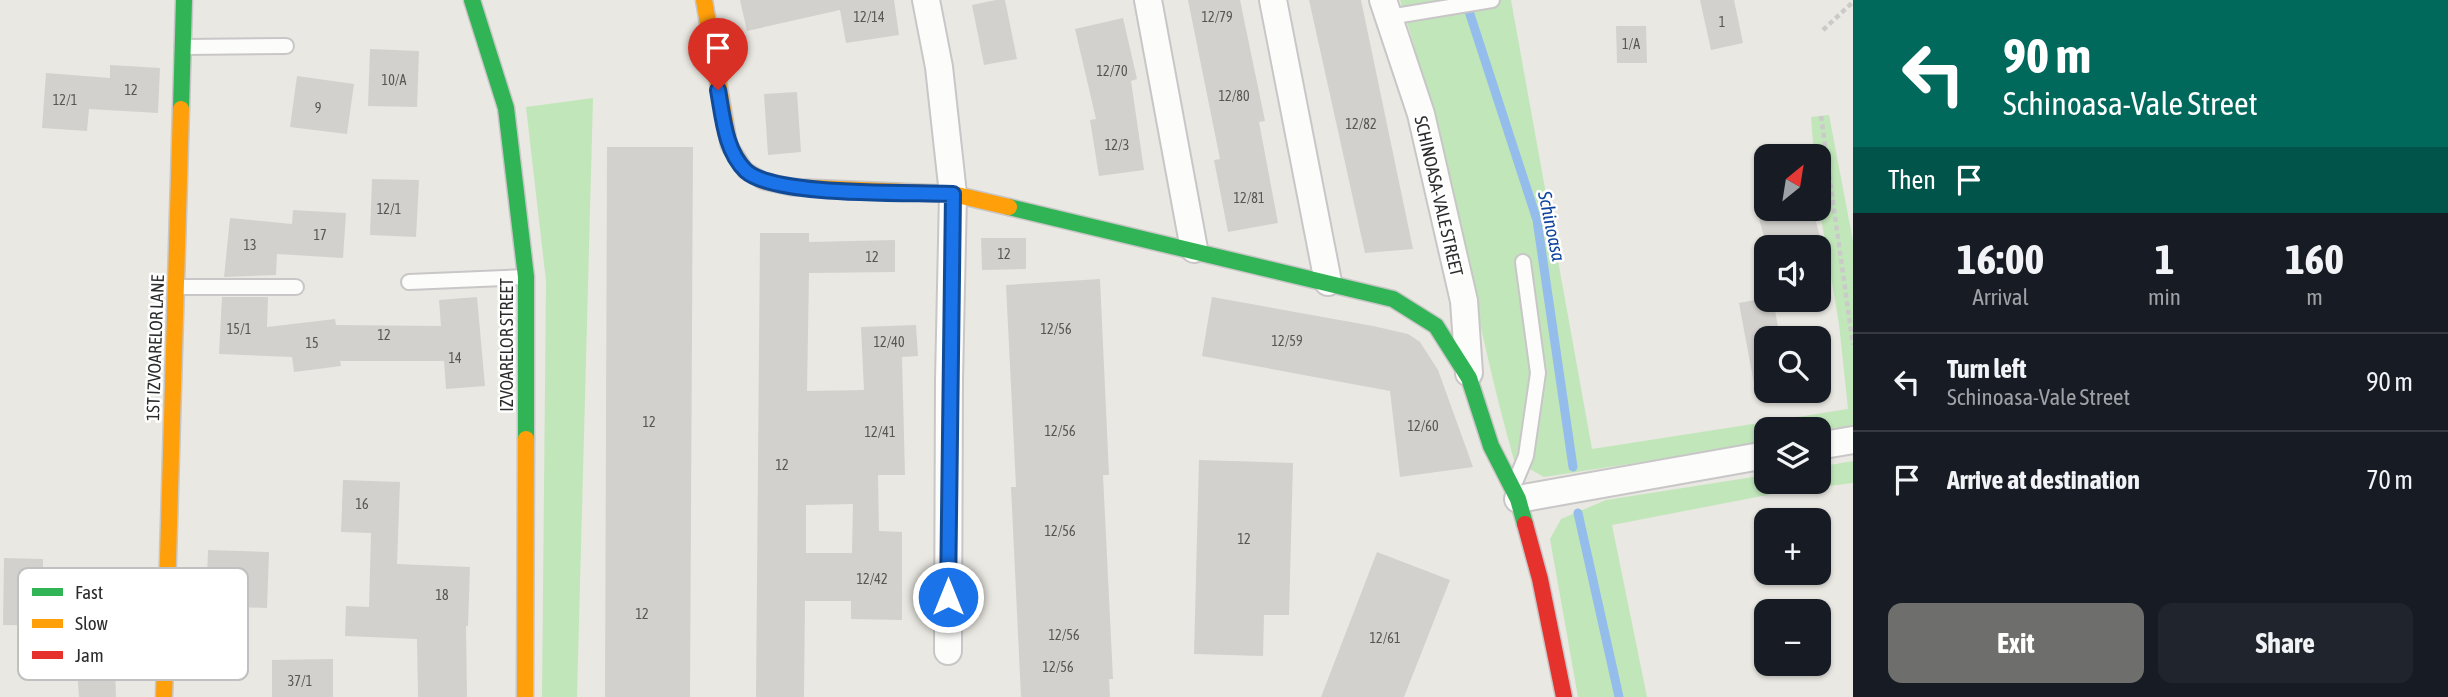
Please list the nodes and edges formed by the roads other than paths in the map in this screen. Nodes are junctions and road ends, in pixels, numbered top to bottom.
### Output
1 (184, 0) edge
2 (472, 0) edge
3 (704, 0) edge
4 (926, 0) edge
5 (1148, 0) edge
6 (1273, 0) edge
7 (1490, 0) edge
8 (1386, 9) edge
9 (286, 46) dead end
10 (183, 47) junction
11 (953, 194) junction
12 (1195, 249) junction
13 (1522, 262) dead end
14 (526, 277) junction
15 (409, 282) dead end
16 (1328, 282) junction
17 (176, 287) junction
18 (296, 287) dead end
19 (1469, 378) junction
20 (1853, 440) edge
21 (1831, 444) edge
22 (1754, 458) edge
23 (1515, 493) junction
24 (168, 568) edge
25 (948, 652) dead end
26 (525, 697) edge
27 (1564, 697) edge

1 - 10 street, 1ST IZVOARELOR LANE
2 - 14 street, IZVOARELOR STREET
3 - 11 street, SCHINOASA-VALE STREET
4 - 11 street
5 - 12 street
6 - 16 street
7 - 8 lane, SCHINOASA-VALE STREET
8 - 19 street, SCHINOASA-VALE STREET
9 - 10 lane
10 - 17 street, 1ST IZVOARELOR LANE
11 - 12 street, SCHINOASA-VALE STREET
11 - 25 street
12 - 16 street, SCHINOASA-VALE STREET
13 - 23 lane
14 - 15 lane
14 - 26 street, IZVOARELOR STREET
16 - 19 street, SCHINOASA-VALE STREET
17 - 18 lane
17 - 24 street, 1ST IZVOARELOR LANE
19 - 23 street, SCHINOASA-VALE STREET
20 - 21 street
22 - 23 street
23 - 27 street, SCHINOASA-VALE STREET

